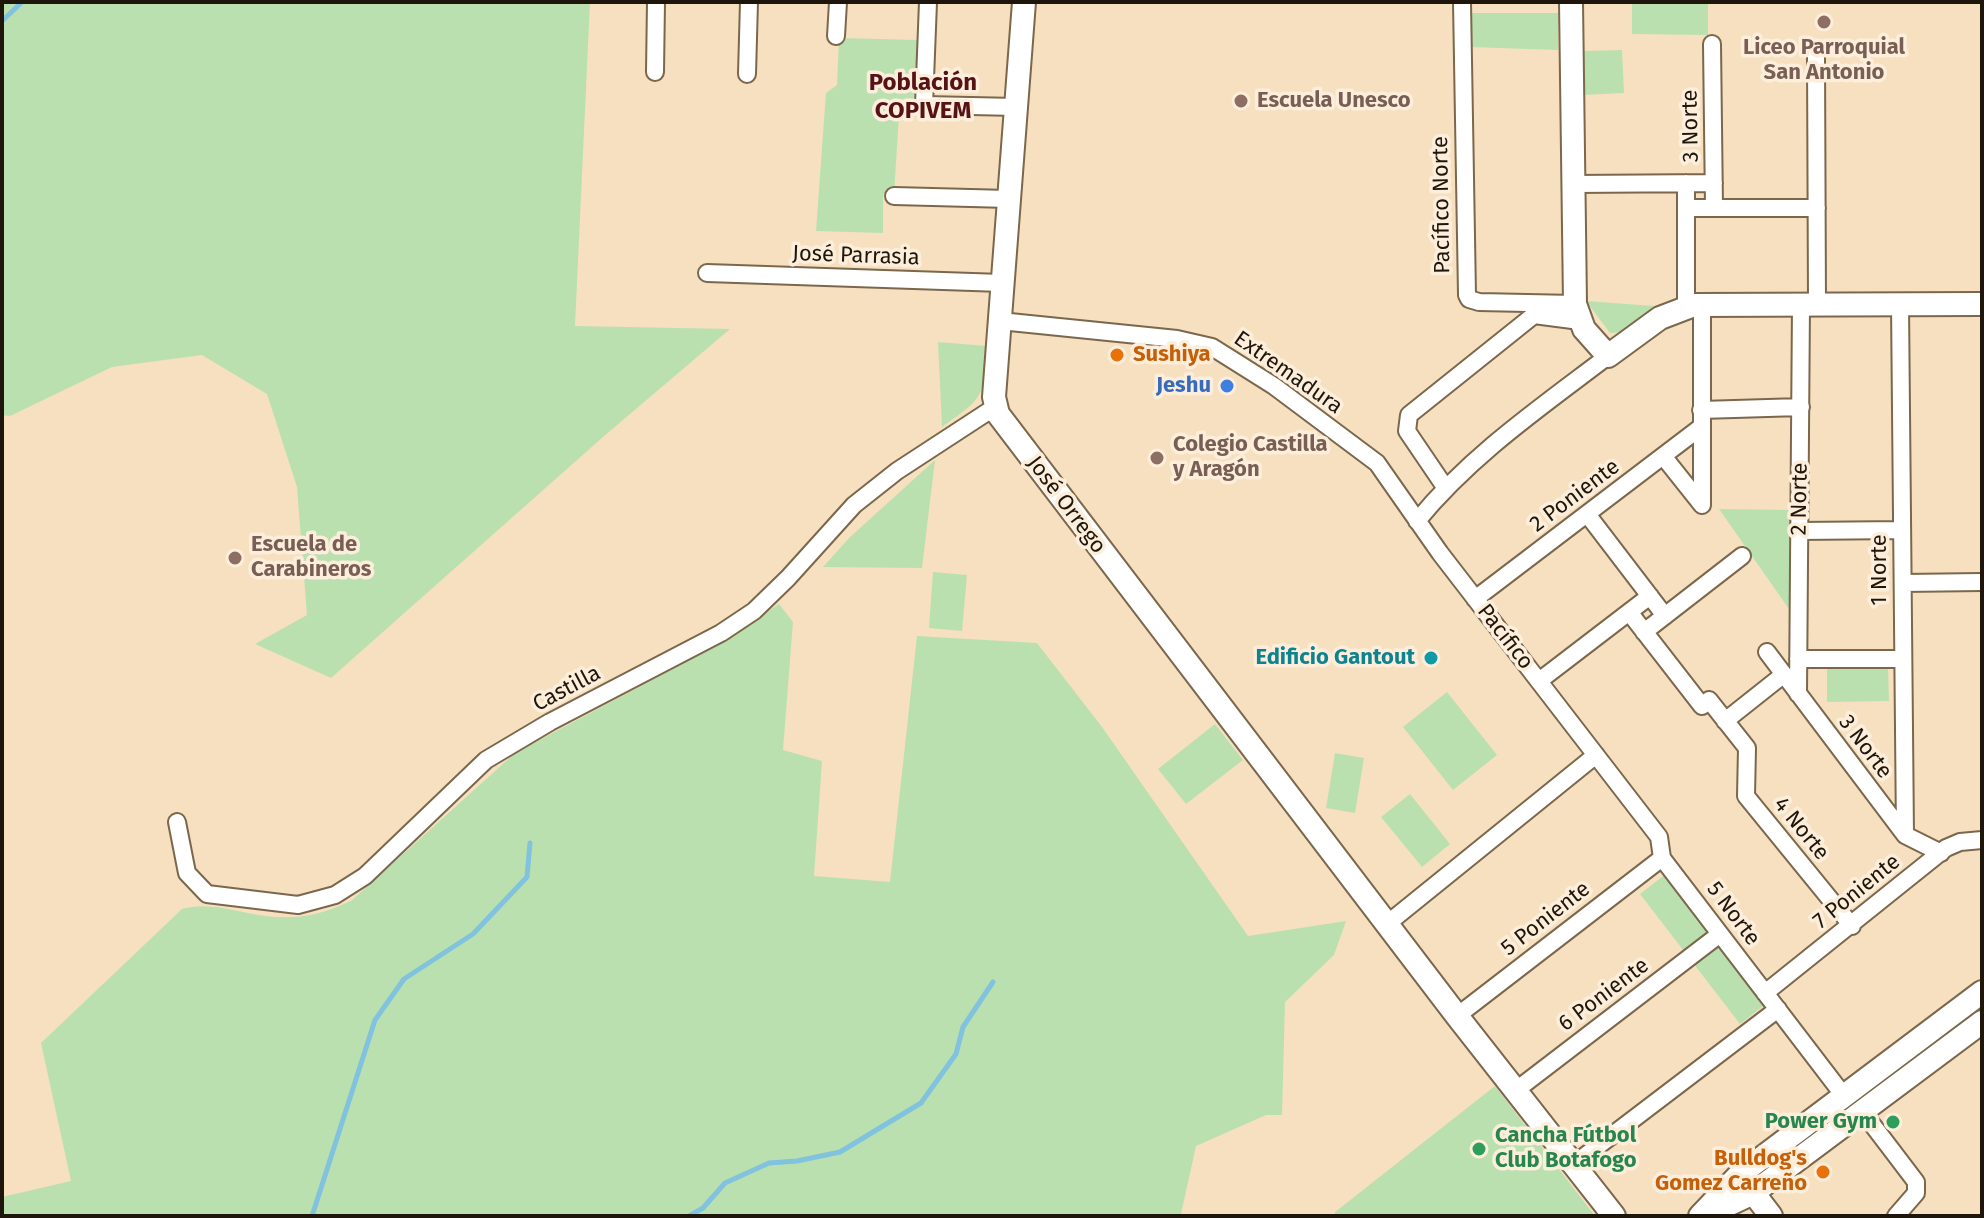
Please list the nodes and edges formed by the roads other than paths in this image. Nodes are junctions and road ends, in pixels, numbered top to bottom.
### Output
1 (656, 2) edge
2 (749, 2) edge
3 (838, 2) edge
4 (928, 2) edge
5 (1024, 2) edge
6 (1462, 2) edge
7 (1571, 2) edge
8 (836, 36) dead end
9 (1712, 44) dead end
10 (1816, 56) dead end
11 (655, 72) dead end
12 (747, 74) dead end
13 (1017, 107) junction
14 (1686, 183) junction
15 (1714, 183) junction
16 (1572, 184) junction
17 (894, 196) dead end
18 (1009, 199) junction
19 (1714, 207) junction
20 (1686, 208) junction
21 (1817, 208) junction
22 (707, 273) dead end
23 (1002, 283) junction
24 (1809, 304) junction
25 (1900, 304) junction
26 (1982, 304) edge
27 (1694, 306) junction
28 (1577, 313) junction
29 (1000, 321) junction
30 (1608, 356) junction
31 (995, 407) junction
32 (1801, 407) junction
33 (1701, 419) junction
34 (1663, 456) junction
35 (1445, 487) junction
36 (1587, 514) junction
37 (1417, 521) junction
38 (1902, 530) junction
39 (1799, 531) junction
40 (1742, 556) dead end
41 (1982, 582) edge
42 (1903, 583) junction
43 (1650, 596) junction
44 (1475, 599) junction
45 (1629, 612) junction
46 (1665, 616) junction
47 (1644, 632) junction
48 (1767, 652) dead end
49 (1798, 659) junction
50 (1903, 659) junction
51 (1783, 675) junction
52 (1539, 681) junction
53 (1798, 694) junction
54 (1725, 721) junction
55 (1596, 755) junction
56 (177, 822) dead end
57 (1905, 835) junction
58 (1982, 840) edge
59 (1941, 853) junction
60 (1662, 858) junction
61 (1387, 924) junction
62 (1852, 926) junction
63 (1720, 934) junction
64 (1982, 992) edge
65 (1765, 993) junction
66 (1778, 1009) junction
67 (1457, 1016) junction
68 (1982, 1022) edge
69 (1515, 1091) junction
70 (1844, 1096) junction
71 (1862, 1111) junction
72 (1573, 1165) junction
73 (1746, 1184) junction
74 (1614, 1216) edge
75 (1702, 1216) edge
76 (1771, 1216) edge
77 (1896, 1216) edge

1 - 11 street
2 - 12 street
3 - 8 street
4 - 13 street
5 - 13 street
6 - 28 street, Pacífico Norte
7 - 16 street
9 - 15 street, 3 Norte
10 - 21 street, 2 Norte
13 - 18 street
14 - 15 street
14 - 16 street
14 - 20 street, 3 Norte
15 - 19 street, 3 Norte
16 - 28 street
17 - 18 street
18 - 23 street
19 - 20 street
19 - 21 street
20 - 27 street, 3 Norte
21 - 24 street, 2 Norte
22 - 23 street, José Parrasia
23 - 29 street
24 - 25 street
24 - 27 street
24 - 32 street, 2 Norte
25 - 26 street
25 - 38 street, 1 Norte
27 - 30 street
27 - 33 street, 3 Norte
28 - 30 street
28 - 35 street
29 - 31 street
29 - 37 street, Extremadura
30 - 35 street
31 - 56 street, Castilla
31 - 61 street, José Orrego
32 - 33 street
32 - 39 street, 2 Norte
33 - 34 street, 2 Poniente
33 - 34 street, 3 Norte
34 - 36 street, 2 Poniente
35 - 37 street
36 - 43 street
36 - 44 street, 2 Poniente
37 - 44 street, Pacífico
38 - 39 street
38 - 42 street, 1 Norte
39 - 49 street, 2 Norte
40 - 46 street
41 - 42 street
42 - 50 street, 1 Norte
43 - 45 street
43 - 46 street
44 - 52 street, Pacífico
45 - 47 street, 4 Norte
45 - 52 street
46 - 47 street
47 - 54 street, 4 Norte
48 - 51 street, 3 Norte
49 - 50 street
49 - 53 street, 2 Norte
50 - 57 street, 1 Norte
51 - 53 street, 3 Norte
51 - 54 street
52 - 55 street, Pacífico
53 - 57 street, 3 Norte
54 - 62 street, 4 Norte
55 - 60 street, 5 Norte
55 - 61 street
57 - 59 street, 3 Norte
58 - 59 street, 7 Poniente
59 - 62 street, 7 Poniente
60 - 63 street, 5 Norte
60 - 67 street, 5 Poniente
61 - 67 street
62 - 65 street, 7 Poniente
63 - 65 street, 5 Norte
63 - 69 street, 6 Poniente
64 - 70 street
65 - 66 street, 5 Norte
66 - 70 street, 5 Norte
66 - 72 street
67 - 69 street
68 - 71 street
69 - 72 street
70 - 73 street
71 - 73 street
71 - 77 street
72 - 74 street
73 - 75 street
73 - 76 street

